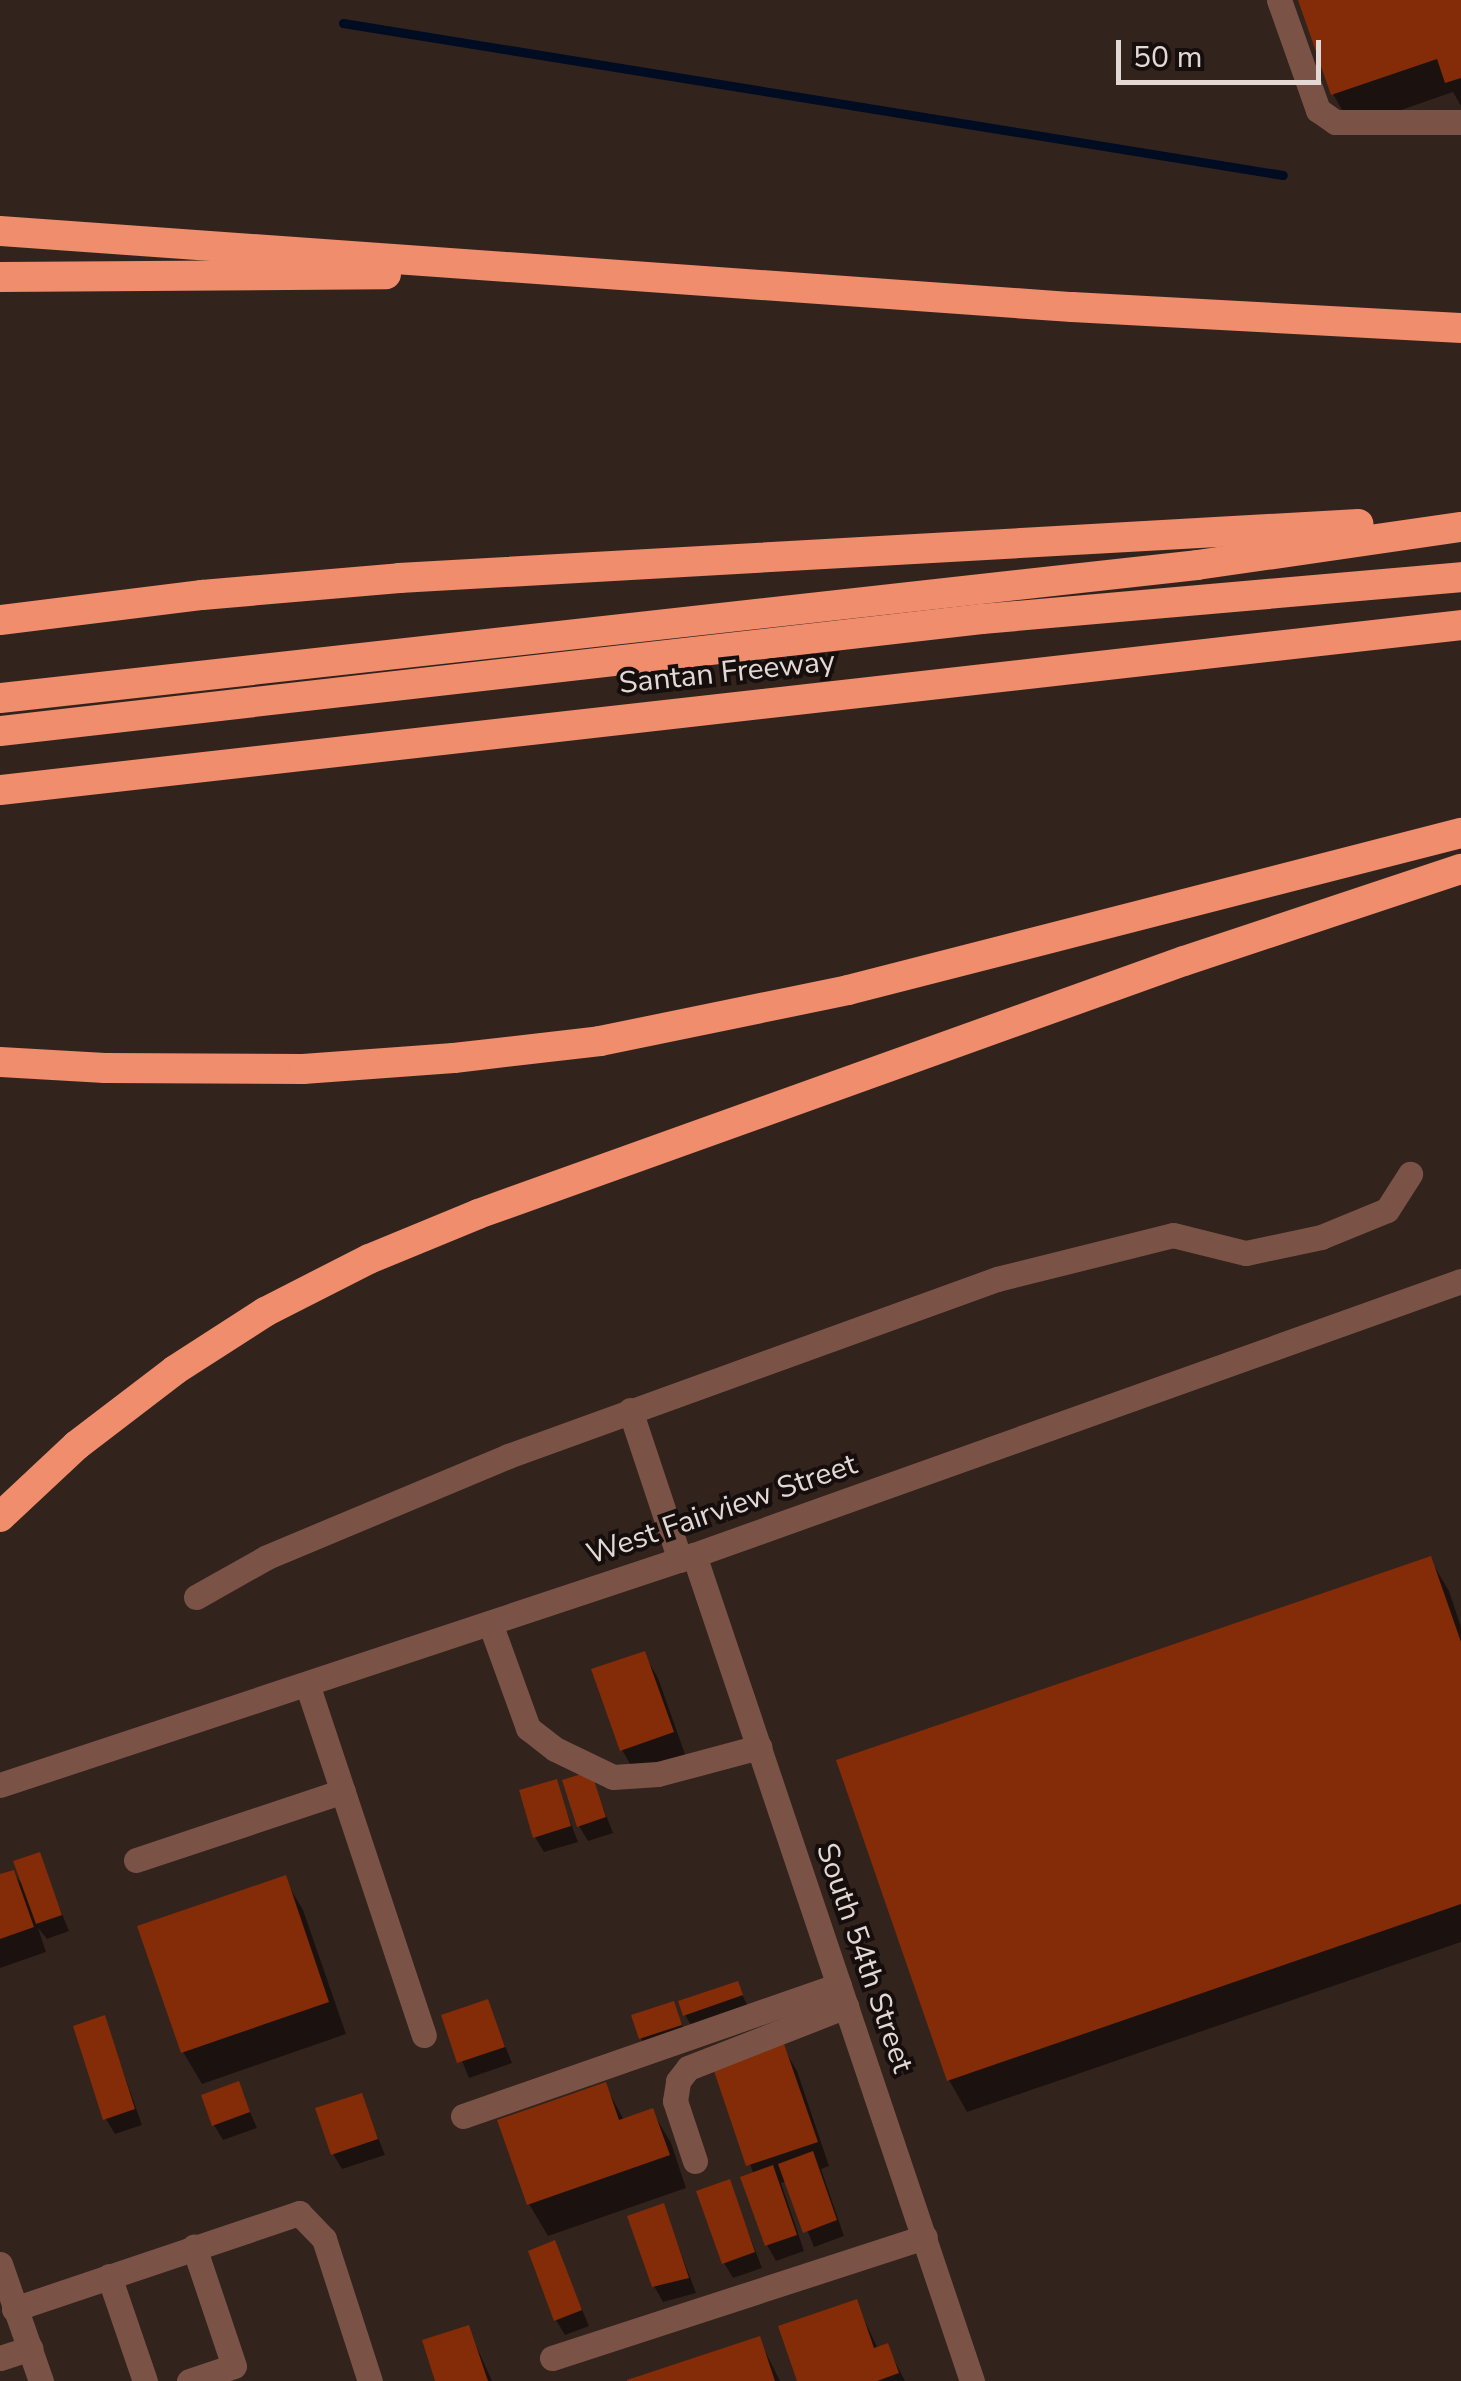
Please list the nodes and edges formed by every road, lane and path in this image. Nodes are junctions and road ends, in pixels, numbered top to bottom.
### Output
1 (1280, 0) edge
2 (1461, 122) edge
3 (0, 231) edge
4 (519, 268) junction
5 (0, 277) edge
6 (1461, 328) edge
7 (1461, 516) edge
8 (1461, 528) edge
9 (1461, 577) edge
10 (0, 620) edge
11 (1461, 625) edge
12 (0, 698) edge
13 (0, 731) edge
14 (0, 790) edge
15 (1461, 833) edge
16 (1461, 869) edge
17 (0, 1062) edge
18 (1410, 1174) dead end
19 (1461, 1282) edge
20 (630, 1410) junction
21 (0, 1517) edge
22 (688, 1558) junction
23 (196, 1597) dead end
24 (490, 1623) junction
25 (307, 1684) junction
26 (759, 1747) junction
27 (0, 1785) edge
28 (343, 1791) junction
29 (136, 1860) dead end
30 (843, 1995) junction
31 (424, 2035) dead end
32 (463, 2116) dead end
33 (695, 2161) dead end
34 (925, 2236) junction
35 (194, 2247) junction
36 (0, 2264) edge
37 (109, 2276) junction
38 (14, 2309) junction
39 (30, 2348) junction
40 (0, 2358) edge
41 (552, 2358) dead end
42 (41, 2381) edge
43 (145, 2381) edge
44 (189, 2381) edge
45 (370, 2381) edge
46 (972, 2381) edge

1 - 2 street
3 - 4 highway
4 - 5 highway
4 - 6 highway
7 - 10 highway
8 - 12 highway
9 - 13 highway
11 - 14 highway, Santan Freeway
15 - 17 highway
16 - 21 highway
18 - 20 street
19 - 22 street, West Fairview Street
20 - 22 street, South 54th Street
20 - 23 street
22 - 24 street, West Fairview Street
22 - 26 street, South 54th Street
24 - 25 street, West Fairview Street
24 - 26 street
25 - 27 street, West Fairview Street
25 - 28 street
26 - 30 street, South 54th Street
28 - 29 street
28 - 31 street
30 - 32 street
30 - 33 street
30 - 34 street, South 54th Street
34 - 41 street
34 - 46 street, South 54th Street
35 - 37 street
35 - 44 street
35 - 45 street
36 - 38 street
37 - 38 street
37 - 43 street
38 - 39 street
39 - 40 street
39 - 42 street

